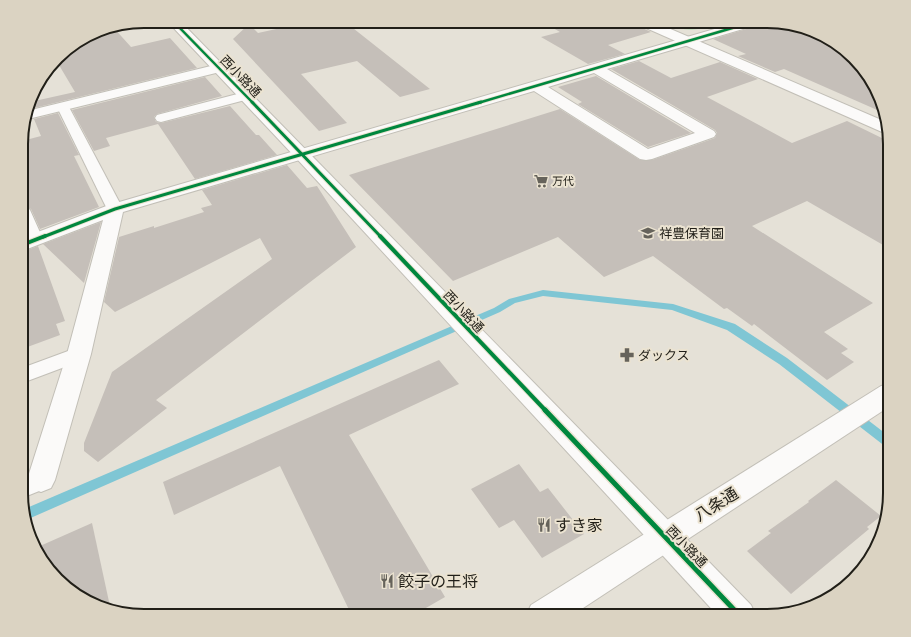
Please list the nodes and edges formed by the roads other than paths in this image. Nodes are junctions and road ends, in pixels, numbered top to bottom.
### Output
1 (180, 28) edge
2 (657, 28) edge
3 (731, 28) edge
4 (685, 41) junction
5 (219, 68) junction
6 (595, 68) junction
7 (536, 86) junction
8 (245, 96) junction
9 (63, 107) junction
10 (32, 115) edge
11 (161, 118) dead end
12 (882, 126) edge
13 (303, 155) junction
14 (115, 209) junction
15 (29, 242) edge
16 (79, 354) junction
17 (28, 374) edge
18 (883, 398) edge
19 (31, 484) edge
20 (664, 536) junction
21 (553, 609) edge
22 (733, 609) edge

1 - 5 street, 西小路通
2 - 4 street
3 - 4 street
4 - 6 street
4 - 12 street
5 - 8 street, 西小路通
5 - 9 street
6 - 7 street
6 - 7 street
7 - 13 street
8 - 11 lane
8 - 13 street, 西小路通
9 - 10 street
9 - 14 lane
13 - 14 street
13 - 20 street, 西小路通
14 - 15 street
14 - 16 street
16 - 17 lane
16 - 19 street
18 - 20 street, 八条通
20 - 21 street, 八条通
20 - 22 street, 西小路通

